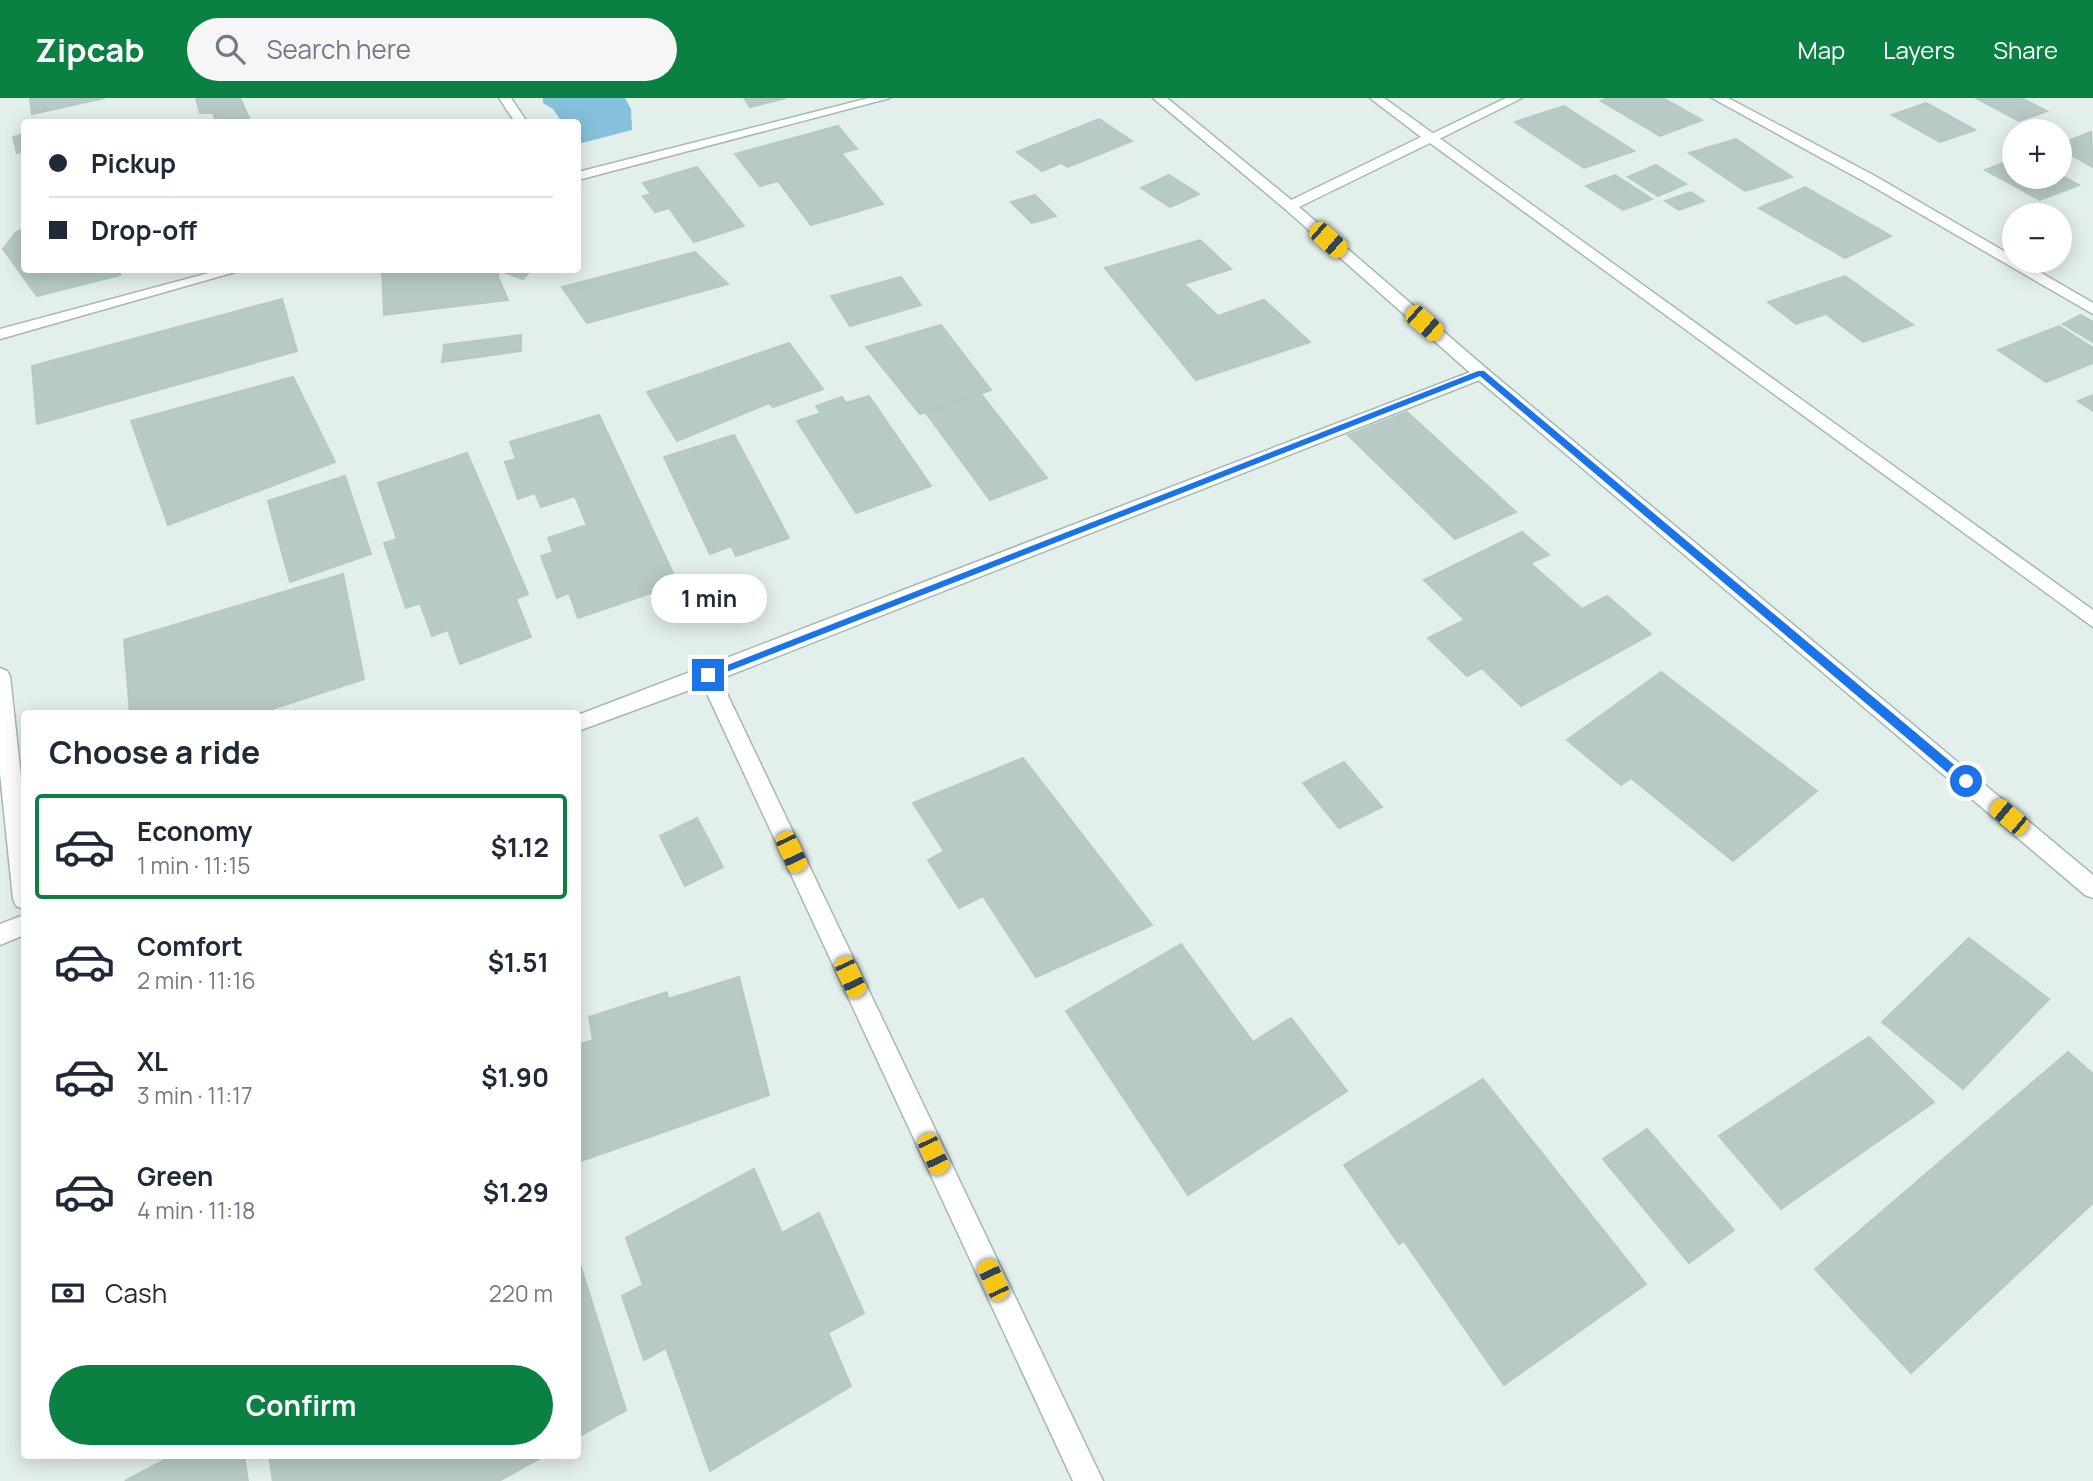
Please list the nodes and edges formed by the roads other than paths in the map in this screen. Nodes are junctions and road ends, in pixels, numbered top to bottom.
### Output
1 (505, 98) edge
2 (884, 98) edge
3 (1159, 98) edge
4 (1376, 98) edge
5 (1516, 98) edge
6 (1718, 98) edge
7 (519, 119) edge
8 (1430, 138) junction
9 (581, 175) edge
10 (1290, 206) junction
11 (224, 273) edge
12 (2093, 309) edge
13 (0, 334) edge
14 (1481, 373) junction
15 (2093, 620) edge
16 (708, 675) junction
17 (0, 676) edge
18 (581, 722) edge
19 (21, 871) edge
20 (2093, 888) edge
21 (21, 926) edge
22 (0, 935) edge
23 (1087, 1481) edge

1 - 7 street
2 - 9 street
3 - 10 street
4 - 8 street
5 - 8 street
6 - 12 street
8 - 10 street
8 - 15 street
10 - 14 street
11 - 13 street
14 - 16 street
14 - 20 street
16 - 18 street
16 - 23 street
17 - 19 street
21 - 22 street

